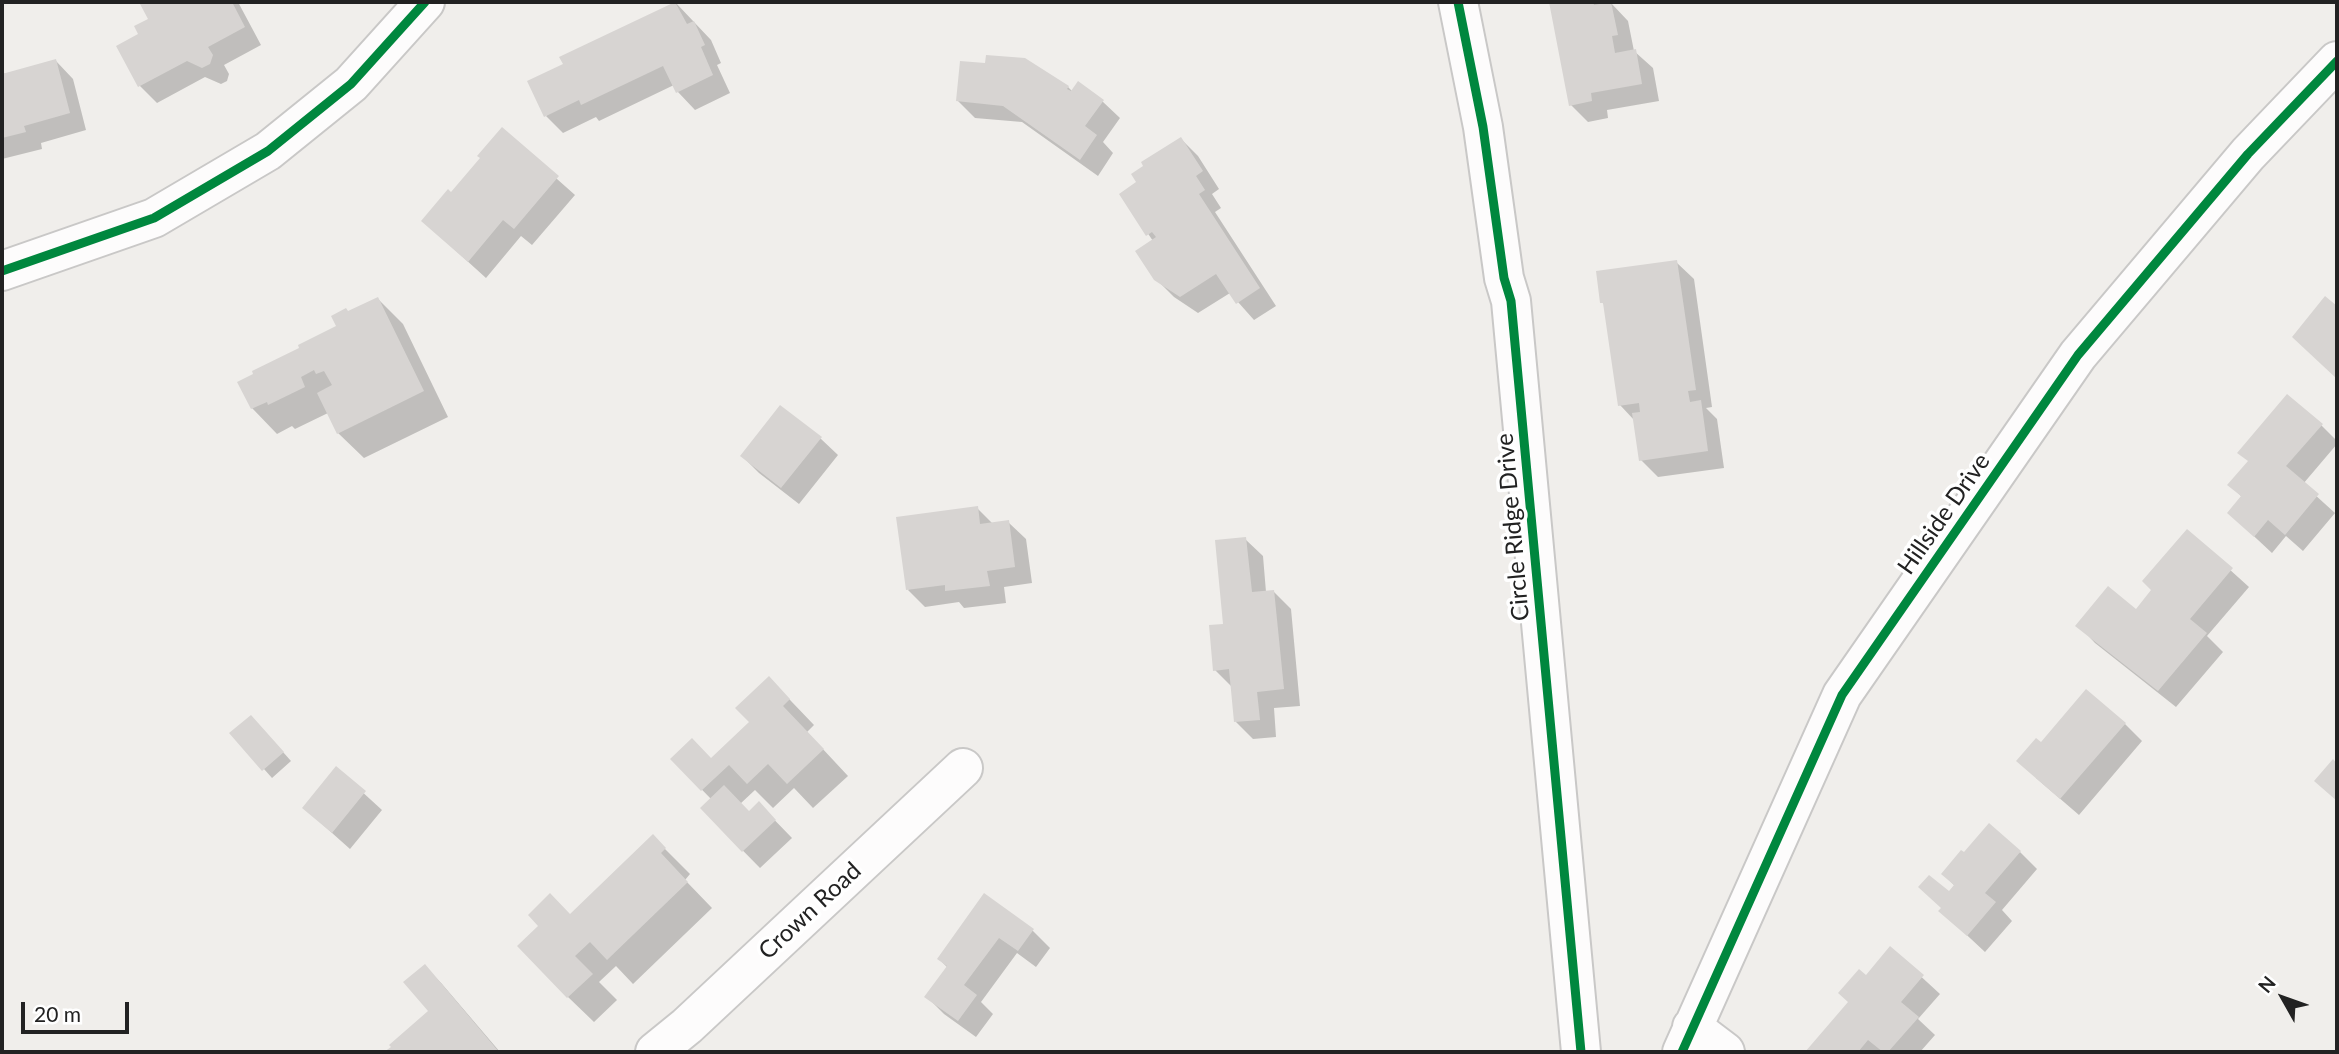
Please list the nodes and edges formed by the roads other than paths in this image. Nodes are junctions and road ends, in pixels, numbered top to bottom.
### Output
1 (425, 2) edge
2 (1458, 2) edge
3 (2337, 61) edge
4 (2, 271) edge
5 (963, 768) dead end
6 (1687, 1040) edge
7 (655, 1052) edge
8 (1581, 1052) edge
9 (1725, 1052) edge

1 - 4 street
2 - 8 street, Circle Ridge Drive
3 - 6 street, Hillside Drive
5 - 7 street, Crown Road
6 - 9 street

